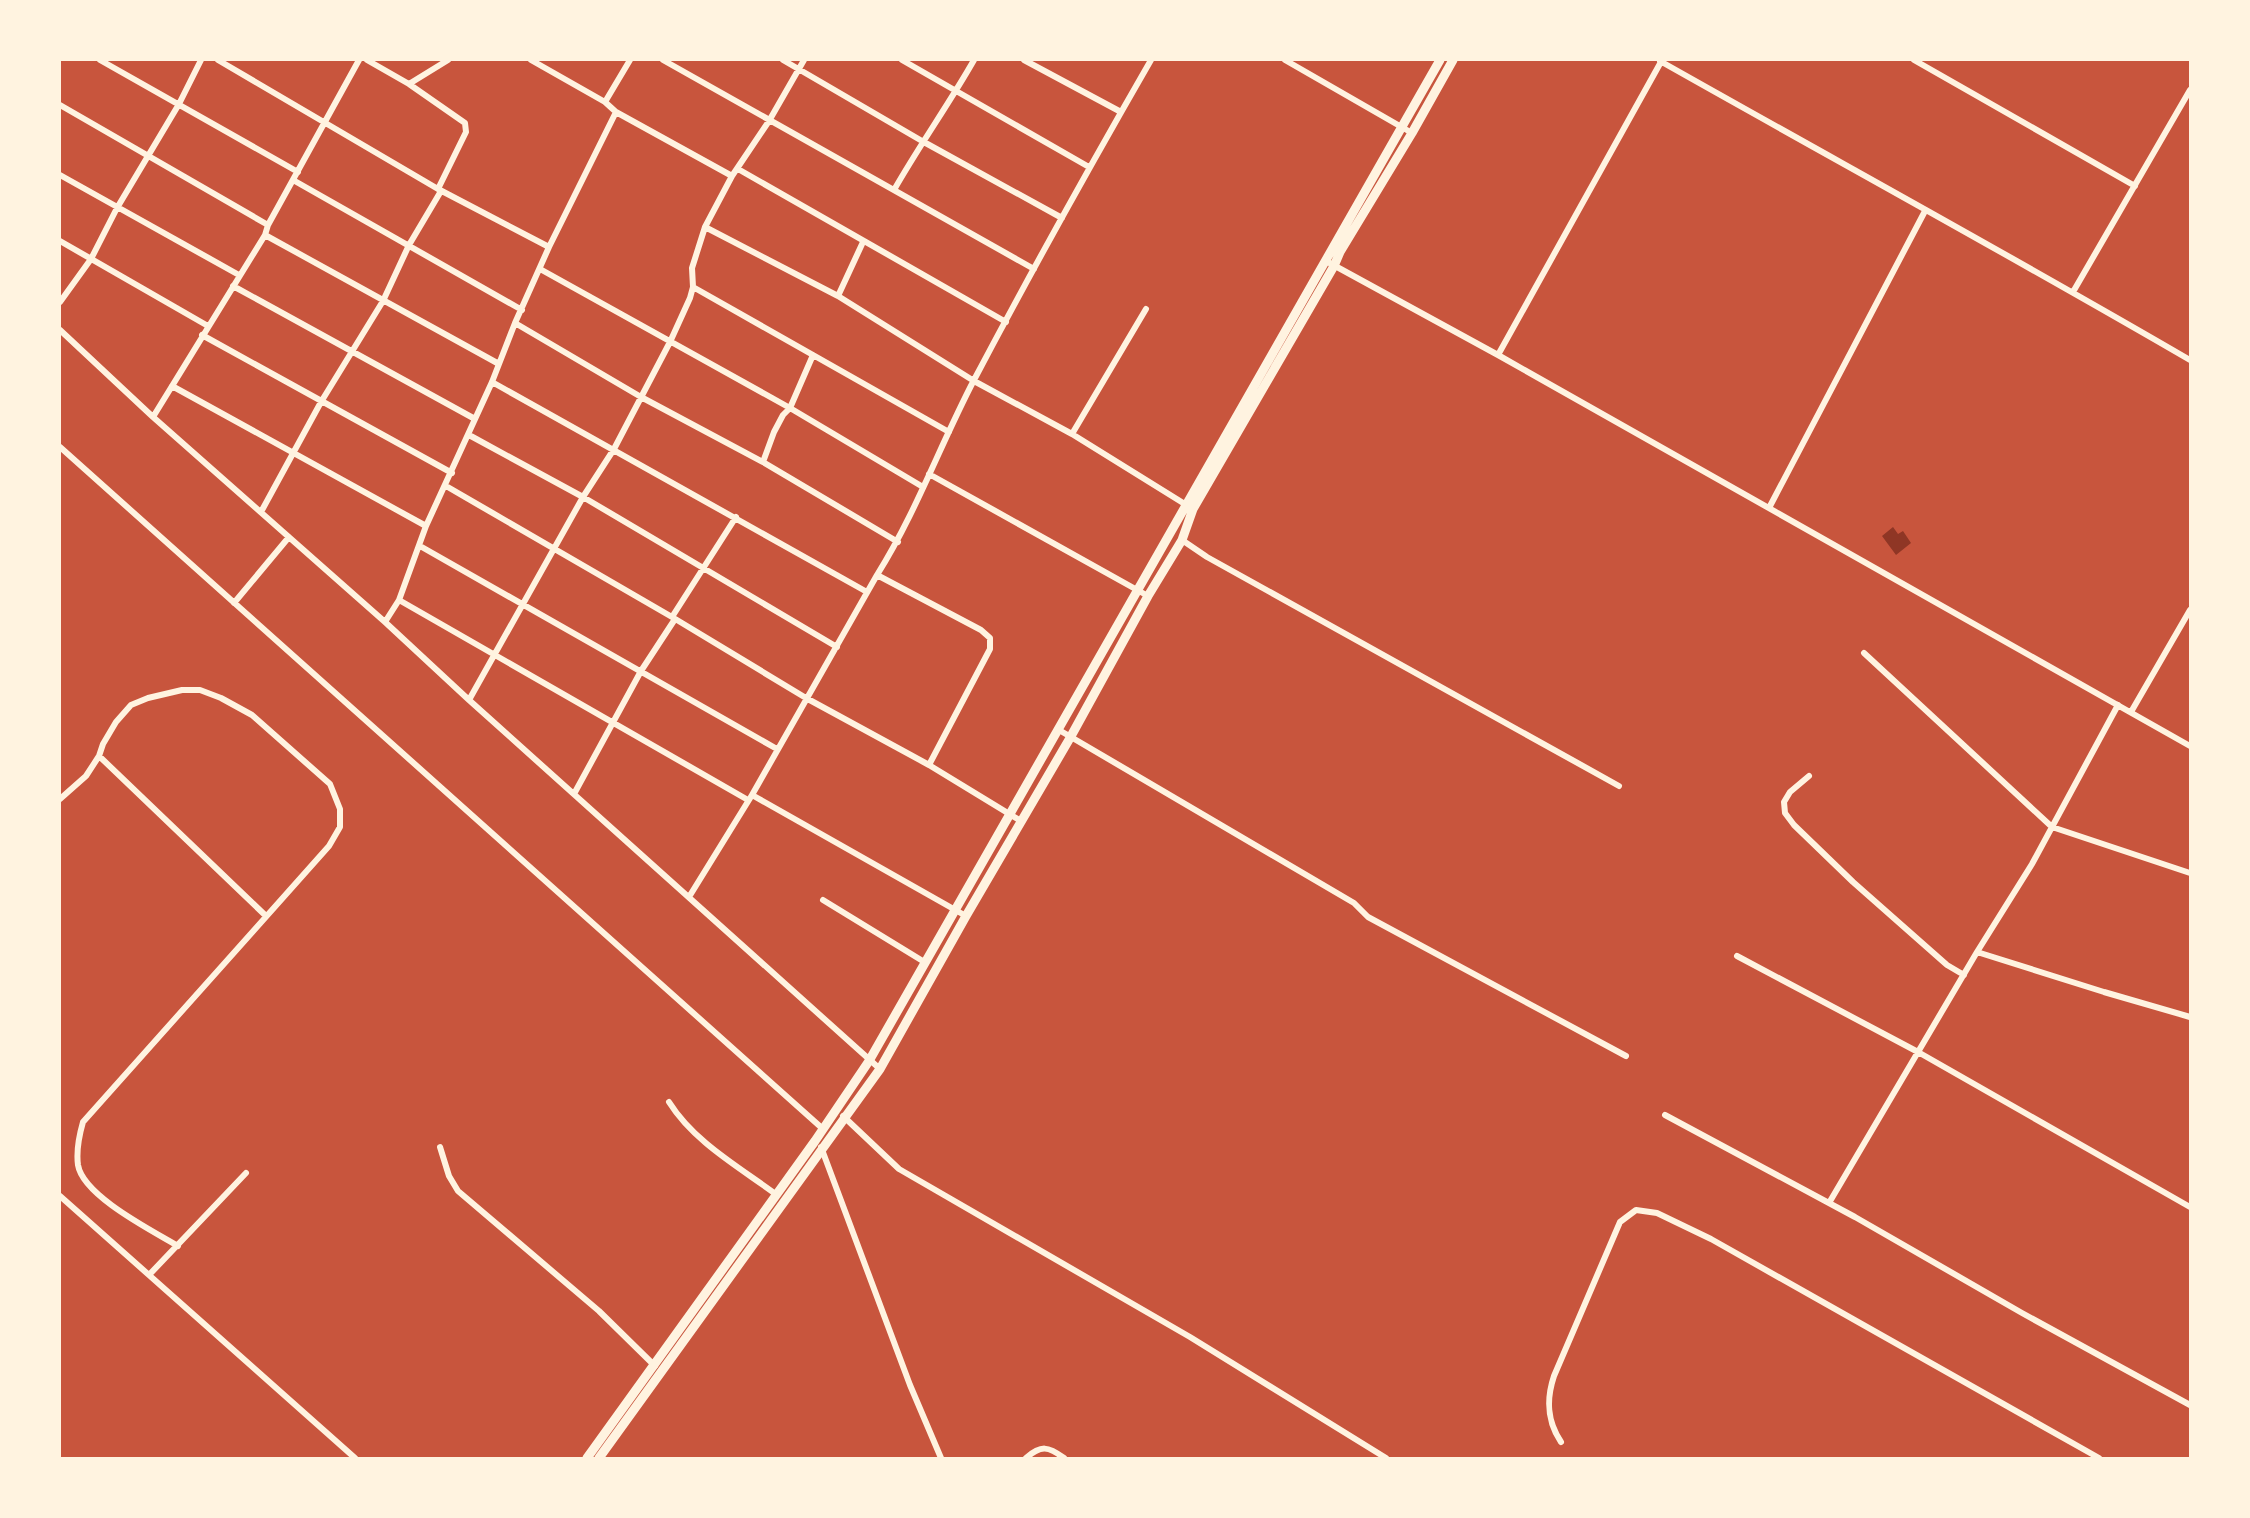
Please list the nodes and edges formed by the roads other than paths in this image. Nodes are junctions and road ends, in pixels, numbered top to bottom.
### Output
1 (100, 60) edge
2 (201, 60) edge
3 (218, 60) edge
4 (359, 60) edge
5 (368, 60) edge
6 (448, 60) edge
7 (531, 60) edge
8 (631, 60) edge
9 (663, 60) edge
10 (783, 60) edge
11 (804, 60) edge
12 (902, 60) edge
13 (974, 60) edge
14 (1024, 60) edge
15 (1151, 60) edge
16 (1285, 60) edge
17 (1440, 60) edge
18 (1453, 60) edge
19 (1661, 60) edge
20 (1914, 60) edge
21 (799, 69) junction
22 (409, 84) junction
23 (2190, 90) edge
24 (956, 91) junction
25 (605, 102) junction
26 (179, 104) junction
27 (60, 105) edge
28 (617, 112) junction
29 (1121, 112) junction
30 (769, 121) junction
31 (324, 123) junction
32 (1401, 128) junction
33 (1412, 133) junction
34 (922, 141) junction
35 (149, 156) junction
36 (1089, 167) junction
37 (738, 169) junction
38 (298, 172) junction
39 (60, 175) edge
40 (732, 176) junction
41 (293, 180) junction
42 (2135, 186) junction
43 (440, 190) junction
44 (894, 190) junction
45 (117, 208) junction
46 (1925, 211) junction
47 (1062, 218) junction
48 (268, 225) junction
49 (705, 228) junction
50 (265, 235) junction
51 (60, 241) edge
52 (863, 242) junction
53 (409, 245) junction
54 (550, 247) junction
55 (91, 259) junction
56 (1330, 263) junction
57 (1034, 268) junction
58 (540, 269) junction
59 (239, 275) junction
60 (233, 286) junction
61 (693, 287) junction
62 (2073, 292) junction
63 (838, 296) junction
64 (383, 301) junction
65 (60, 302) edge
66 (1146, 309) dead end
67 (522, 310) junction
68 (515, 323) junction
69 (1006, 323) junction
70 (208, 326) junction
71 (60, 330) edge
72 (202, 335) junction
73 (670, 342) junction
74 (352, 351) junction
75 (813, 355) junction
76 (1498, 355) junction
77 (2190, 360) edge
78 (499, 364) junction
79 (974, 381) junction
80 (492, 382) junction
81 (172, 386) junction
82 (641, 397) junction
83 (321, 402) junction
84 (790, 408) junction
85 (153, 417) junction
86 (475, 419) junction
87 (949, 432) junction
88 (1072, 434) junction
89 (469, 435) junction
90 (60, 447) edge
91 (614, 449) junction
92 (293, 454) junction
93 (763, 462) junction
94 (452, 473) junction
95 (929, 474) junction
96 (446, 486) junction
97 (923, 487) junction
98 (583, 497) junction
99 (1189, 507) junction
100 (1769, 508) junction
101 (261, 512) junction
102 (736, 517) junction
103 (426, 526) junction
104 (289, 537) junction
105 (1182, 540) junction
106 (898, 541) junction
107 (420, 546) junction
108 (554, 549) junction
109 (703, 568) junction
110 (877, 575) junction
111 (1138, 590) junction
112 (867, 592) junction
113 (1148, 596) junction
114 (399, 600) junction
115 (234, 603) junction
116 (523, 604) junction
117 (2190, 610) edge
118 (674, 618) junction
119 (385, 622) junction
120 (837, 646) junction
121 (1864, 653) dead end
122 (494, 656) junction
123 (640, 671) junction
124 (806, 698) junction
125 (469, 700) junction
126 (2118, 705) junction
127 (2131, 712) junction
128 (614, 724) junction
129 (1059, 730) junction
130 (1070, 738) junction
131 (2190, 746) edge
132 (777, 749) junction
133 (99, 757) junction
134 (929, 765) junction
135 (1810, 776) dead end
136 (1619, 786) dead end
137 (574, 794) junction
138 (750, 798) junction
139 (60, 799) edge
140 (1010, 814) junction
141 (1021, 821) junction
142 (2052, 827) junction
143 (2190, 873) edge
144 (689, 897) junction
145 (823, 900) dead end
146 (956, 910) junction
147 (266, 916) junction
148 (966, 916) junction
149 (1977, 952) junction
150 (1737, 956) dead end
151 (926, 962) junction
152 (1964, 975) junction
153 (2190, 1017) edge
154 (1918, 1052) junction
155 (1626, 1056) dead end
156 (869, 1061) junction
157 (880, 1069) junction
158 (669, 1102) dead end
159 (837, 1110) junction
160 (1665, 1115) dead end
161 (845, 1119) junction
162 (821, 1133) junction
163 (440, 1147) dead end
164 (823, 1151) junction
165 (246, 1173) dead end
166 (777, 1195) junction
167 (60, 1196) edge
168 (1829, 1203) junction
169 (2190, 1207) edge
170 (178, 1245) junction
171 (149, 1275) junction
172 (658, 1369) junction
173 (2190, 1405) edge
174 (1561, 1442) dead end
175 (355, 1458) edge
176 (587, 1458) edge
177 (599, 1458) edge
178 (941, 1458) edge
179 (1026, 1458) edge
180 (1064, 1458) edge
181 (1386, 1458) edge
182 (2099, 1458) edge

1 - 26 street
2 - 26 street
3 - 31 street
4 - 31 street
5 - 22 street
6 - 22 street
7 - 25 street
8 - 25 street
9 - 30 street
10 - 21 street
11 - 21 street
12 - 24 street
13 - 24 street
14 - 29 street
15 - 29 street
16 - 32 street
17 - 32 main road
18 - 33 main road
19 - 46 street
19 - 76 street
20 - 42 street
21 - 30 street
21 - 34 street
22 - 43 street
23 - 42 street
24 - 34 street
24 - 36 street
25 - 28 street
26 - 35 street
26 - 38 street
27 - 35 street
28 - 40 street
28 - 54 street
29 - 36 street
30 - 37 street
30 - 44 street
31 - 38 street
31 - 43 street
32 - 33 street
32 - 56 main road
33 - 56 main road
34 - 44 street
34 - 47 street
35 - 45 street
35 - 48 street
36 - 47 street
37 - 40 street
37 - 52 street
38 - 41 street
39 - 45 street
40 - 49 street
41 - 48 street
41 - 53 street
42 - 62 street
43 - 53 street
43 - 54 street
44 - 57 street
45 - 55 street
45 - 59 street
46 - 62 street
46 - 100 street
47 - 57 street
48 - 50 street
49 - 61 street
49 - 63 street
50 - 59 street
50 - 64 street
51 - 55 street
52 - 63 street
52 - 69 street
53 - 64 street
53 - 67 street
54 - 58 street
55 - 65 street
55 - 70 street
56 - 76 street
56 - 99 main road
57 - 69 street
58 - 67 street
58 - 73 street
59 - 60 street
60 - 70 street
60 - 74 street
61 - 73 street
61 - 75 street
62 - 77 street
63 - 79 street
64 - 74 street
64 - 78 street
66 - 88 street
67 - 68 street
68 - 78 street
68 - 82 street
69 - 79 street
70 - 72 street
71 - 85 street
72 - 81 street
72 - 83 street
73 - 82 street
73 - 84 street
74 - 83 street
74 - 86 street
75 - 84 street
75 - 87 street
76 - 100 street
78 - 80 street
79 - 87 street
79 - 88 street
80 - 86 street
80 - 91 street
81 - 85 street
81 - 92 street
82 - 91 street
82 - 93 street
83 - 92 street
83 - 94 street
84 - 93 street
84 - 97 street
85 - 101 street
86 - 89 street
87 - 95 street
88 - 99 street
89 - 94 street
89 - 98 street
90 - 115 street
91 - 98 street
91 - 102 street
92 - 101 street
92 - 103 street
93 - 106 street
94 - 96 street
95 - 97 street
95 - 111 street
96 - 103 street
96 - 108 street
97 - 106 street
98 - 108 street
98 - 109 street
99 - 105 main road
99 - 111 main road
100 - 126 street
101 - 104 street
102 - 109 street
102 - 112 street
103 - 107 street
104 - 115 street
104 - 119 street
105 - 113 main road
105 - 136 street
106 - 110 street
107 - 114 street
107 - 116 street
108 - 116 street
108 - 118 street
109 - 118 street
109 - 120 street
110 - 112 street
110 - 134 street
111 - 113 street
111 - 129 main road
112 - 120 street
113 - 130 main road
114 - 119 street
114 - 122 street
115 - 162 street
116 - 122 street
116 - 123 street
117 - 127 street
118 - 123 street
118 - 124 street
119 - 125 street
120 - 124 street
121 - 142 street
122 - 125 street
122 - 128 street
123 - 128 street
123 - 132 street
124 - 132 street
124 - 134 street
125 - 137 street
126 - 127 street
126 - 142 street
127 - 131 street
128 - 137 street
128 - 138 street
129 - 130 street
129 - 140 main road
130 - 141 main road
130 - 155 street
132 - 138 street
133 - 139 street
133 - 147 street
133 - 147 street
134 - 140 street
135 - 152 street
137 - 144 street
138 - 144 street
138 - 146 street
140 - 141 street
140 - 146 main road
141 - 148 main road
142 - 143 street
142 - 149 street
144 - 156 street
145 - 151 street
146 - 148 street
146 - 151 main road
147 - 170 street
148 - 157 main road
149 - 152 street
149 - 153 street
150 - 154 street
151 - 156 main road
152 - 154 street
154 - 168 street
154 - 169 street
156 - 157 street
156 - 159 main road
157 - 161 main road
158 - 166 street
159 - 161 street
159 - 162 main road
160 - 168 street
161 - 164 main road
161 - 181 street
162 - 164 street
162 - 166 main road
163 - 172 street
164 - 172 main road
164 - 178 street
165 - 170 street
166 - 172 main road
167 - 171 street
168 - 173 street
170 - 171 street
171 - 175 street
172 - 176 main road
172 - 177 main road
174 - 182 street
179 - 180 street

